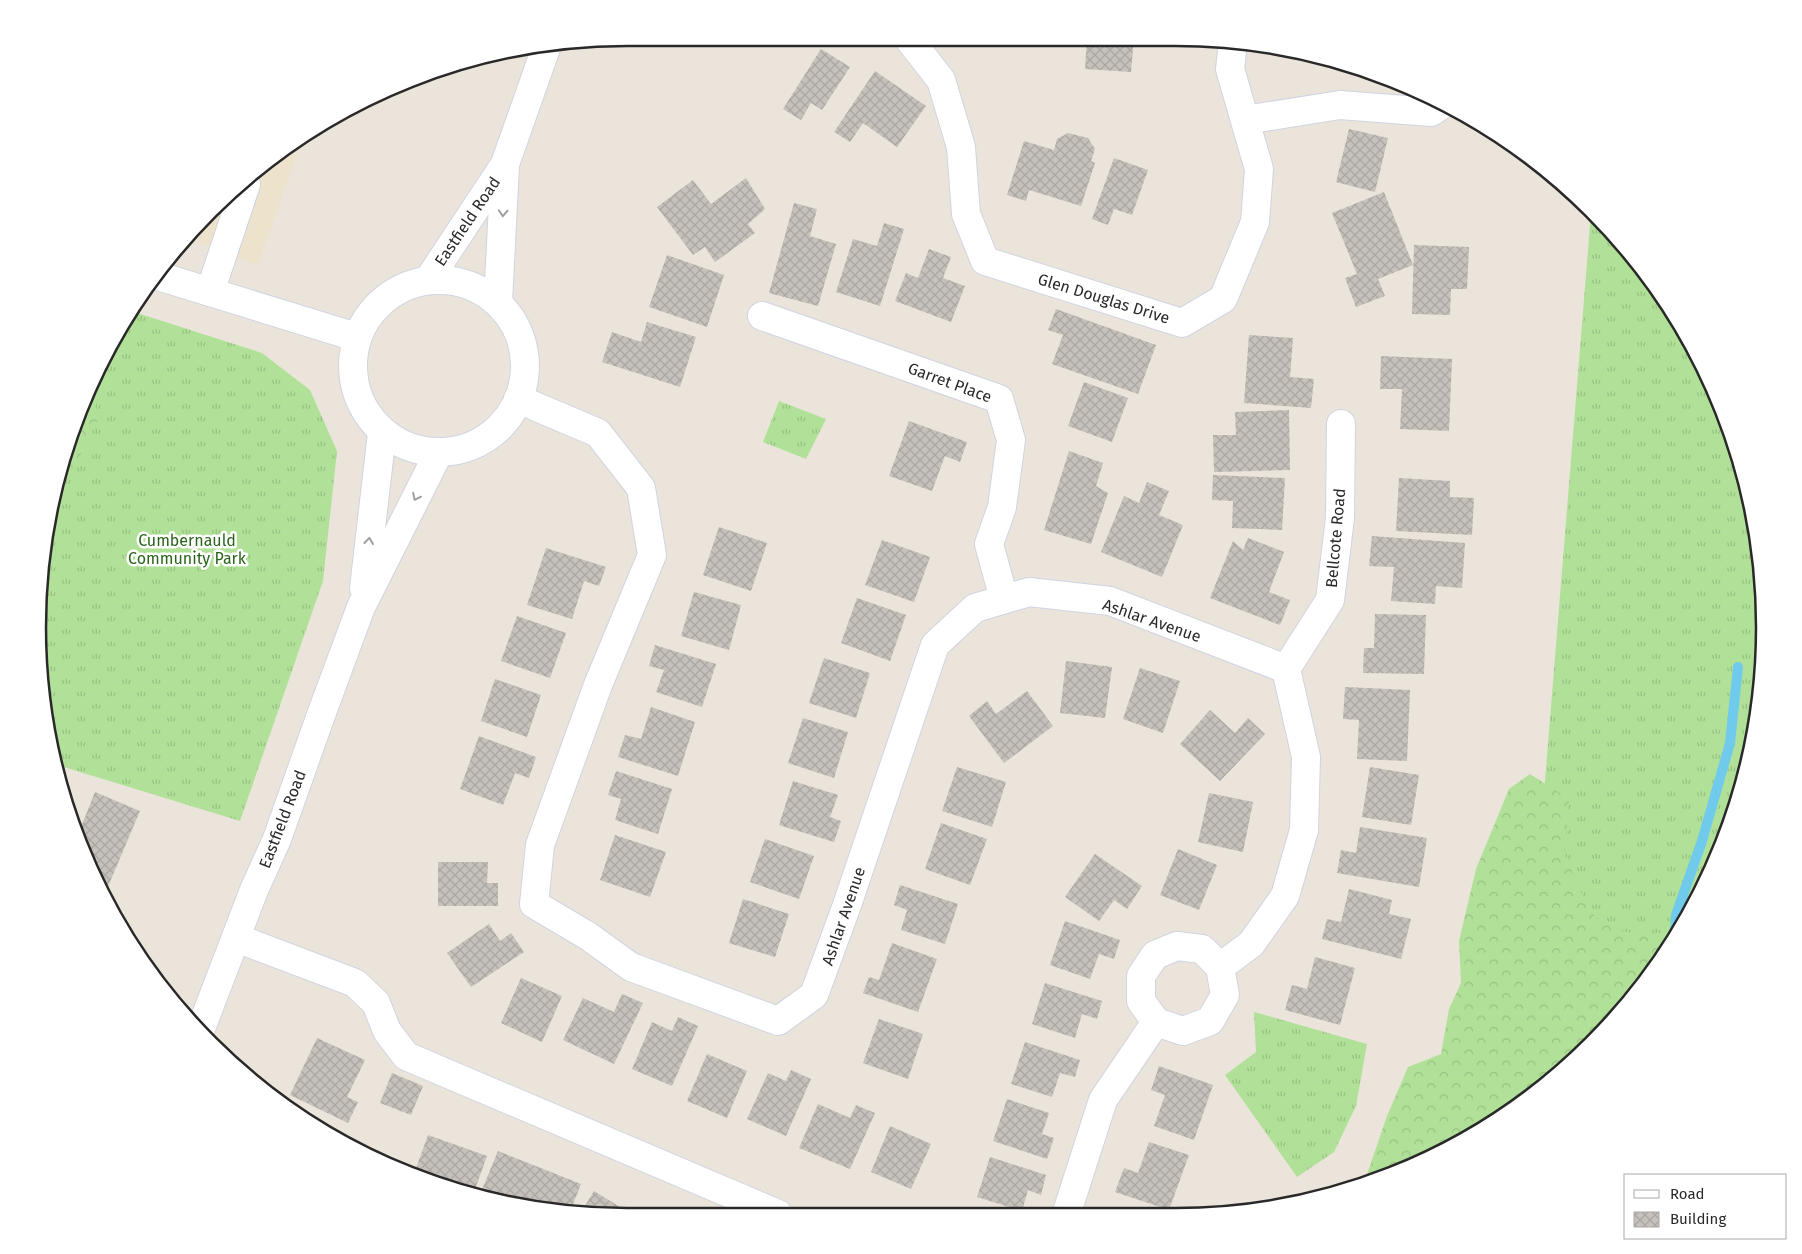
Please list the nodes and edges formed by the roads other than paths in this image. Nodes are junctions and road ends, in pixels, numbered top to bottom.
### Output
1 (914, 46) edge
2 (1232, 49) edge
3 (545, 52) edge
4 (1436, 108) edge
5 (1244, 120) junction
6 (505, 164) junction
7 (244, 190) edge
8 (163, 277) edge
9 (429, 279) junction
10 (210, 292) junction
11 (498, 302) junction
12 (762, 316) dead end
13 (356, 337) junction
14 (518, 399) junction
15 (1341, 424) dead end
16 (382, 433) junction
17 (438, 454) junction
18 (1004, 599) junction
19 (362, 607) junction
20 (1286, 669) junction
21 (236, 938) junction
22 (1220, 966) junction
23 (1156, 1022) junction
24 (203, 1024) edge
25 (764, 1208) edge
26 (1071, 1208) edge

1 - 5 street, Glen Douglas Drive
2 - 5 street, Glen Douglas Drive
3 - 6 street, Eastfield Road
4 - 5 street
6 - 9 street, Eastfield Road
6 -> 11 street, Eastfield Road
7 - 10 street
8 - 10 street
9 - 11 street, Eastfield Road
9 - 13 street, Eastfield Road
10 - 13 street
11 - 14 street, Eastfield Road
12 - 18 street, Garret Place
13 - 16 street, Eastfield Road
14 - 17 street, Eastfield Road
14 - 18 street, Ashlar Avenue
15 - 20 street, Bellcote Road
16 - 17 street, Eastfield Road
19 -> 16 street, Eastfield Road
17 -> 19 street, Eastfield Road
18 - 20 street, Ashlar Avenue
19 - 21 street, Eastfield Road
20 - 22 street
21 - 24 street, Eastfield Road
21 - 25 street
22 - 23 street
22 - 23 street
23 - 26 street

